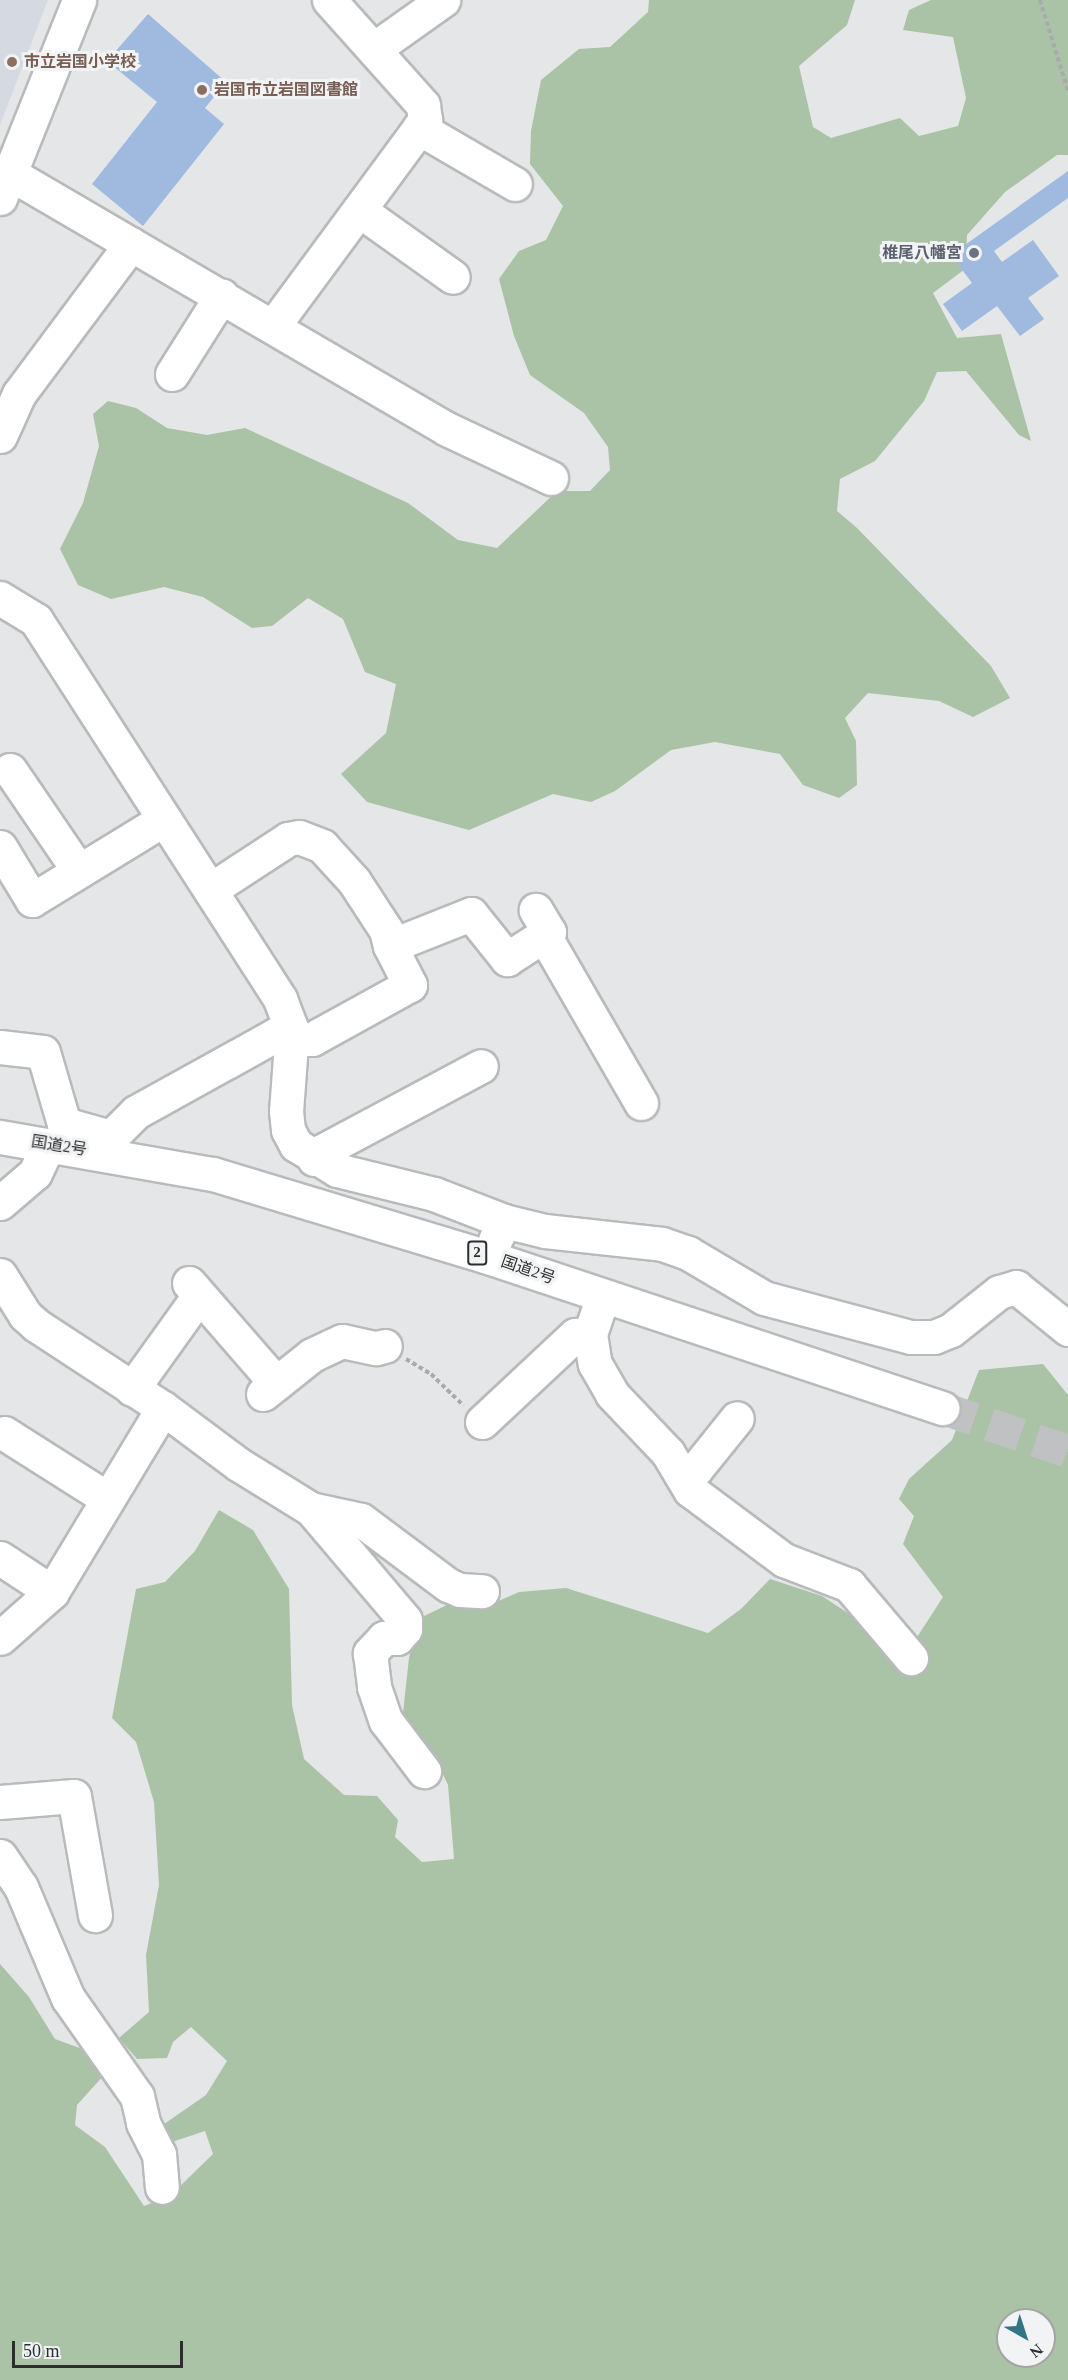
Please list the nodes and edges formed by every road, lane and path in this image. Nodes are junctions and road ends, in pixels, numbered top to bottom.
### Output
1 (79, 0) edge
2 (329, 0) edge
3 (443, 0) edge
4 (1040, 0) edge
5 (374, 49) junction
6 (1068, 91) edge
7 (419, 128) junction
8 (515, 184) dead end
9 (5, 186) edge
10 (359, 210) junction
11 (131, 244) junction
12 (453, 277) dead end
13 (222, 296) junction
14 (274, 325) junction
15 (172, 374) dead end
16 (0, 436) edge
17 (551, 478) dead end
18 (0, 598) edge
19 (10, 770) dead end
20 (164, 819) junction
21 (0, 848) edge
22 (79, 871) junction
23 (210, 890) junction
24 (390, 946) junction
25 (292, 1034) junction
26 (2, 1042) edge
27 (481, 1066) dead end
28 (641, 1103) dead end
29 (0, 1137) edge
30 (48, 1145) junction
31 (107, 1145) junction
32 (314, 1159) junction
33 (0, 1203) edge
34 (504, 1221) junction
35 (488, 1257) junction
36 (0, 1275) edge
37 (603, 1296) junction
38 (1068, 1329) edge
39 (590, 1334) junction
40 (385, 1346) joint
41 (132, 1389) junction
42 (163, 1408) junction
43 (943, 1408) tunnel mouth
44 (737, 1418) dead end
45 (482, 1422) joint
46 (4, 1433) dead end
47 (682, 1476) junction
48 (108, 1499) junction
49 (311, 1509) junction
50 (0, 1558) edge
51 (482, 1591) dead end
52 (52, 1592) junction
53 (0, 1638) edge
54 (912, 1658) dead end
55 (424, 1771) dead end
56 (0, 1802) edge
57 (0, 1856) edge
58 (95, 1915) dead end
59 (162, 2187) dead end

1 - 9 main road
2 - 5 main road
3 - 5 main road
4 - 6 path
5 - 7 main road
7 - 8 main road
7 - 10 main road
9 - 11 main road
10 - 12 main road
10 - 14 main road
11 - 13 main road
11 - 16 main road
13 - 14 main road
13 - 15 main road
14 - 17 main road
18 - 20 main road
19 - 22 main road
20 - 22 main road
20 - 23 main road
21 - 22 main road
23 - 24 main road
23 - 25 main road
24 - 25 main road
24 - 28 main road
25 - 31 main road
25 - 32 main road
26 - 31 main road
27 - 32 main road
29 - 30 main road, 国道2号 / 2
30 - 31 main road, 国道2号 / 2
30 - 33 main road
31 - 35 main road, 国道2号 / 2
32 - 34 main road
34 - 35 main road
34 - 38 main road
35 - 37 main road, 国道2号 / 2
36 - 41 main road
37 - 39 main road
37 - 43 main road, 国道2号 / 2
39 - 45 main road
39 - 47 main road
40 - 41 main road
40 - 45 path
41 - 42 main road
42 - 48 main road
42 - 49 main road
44 - 47 main road
46 - 48 main road
47 - 54 main road
48 - 52 main road
49 - 51 main road
49 - 55 main road
50 - 52 main road
52 - 53 main road
56 - 58 main road
57 - 59 main road

